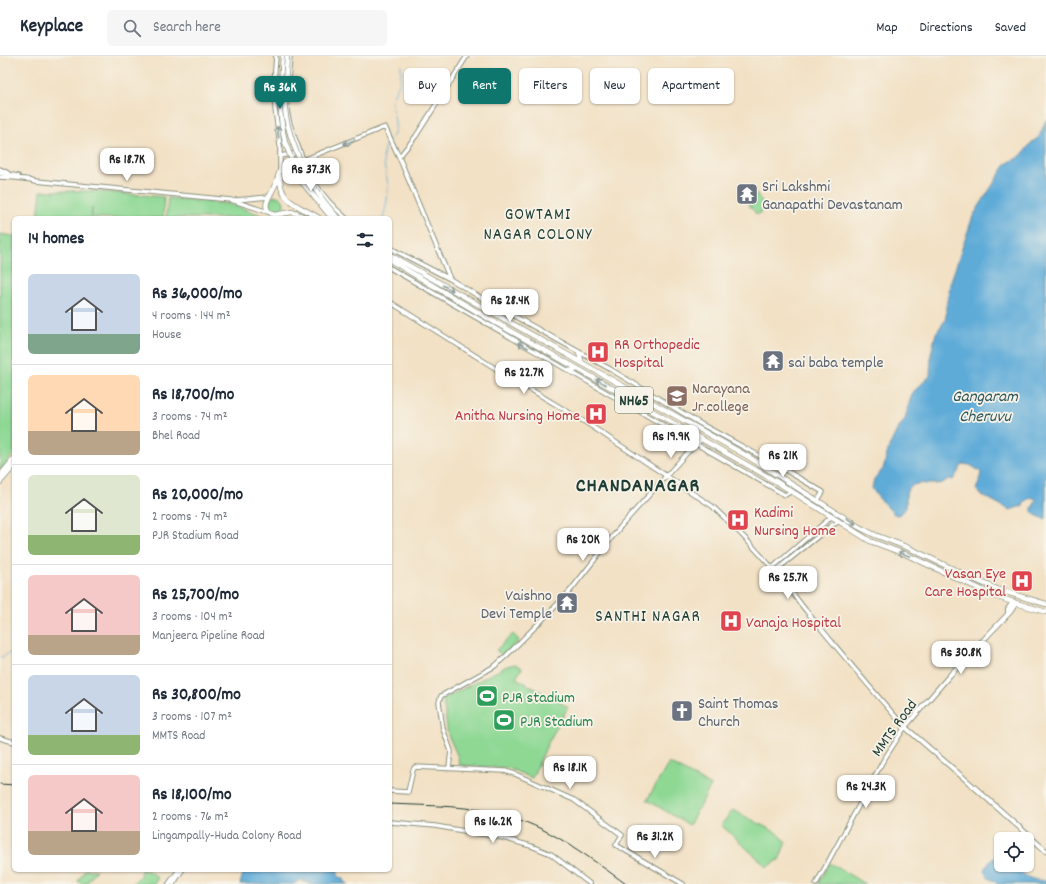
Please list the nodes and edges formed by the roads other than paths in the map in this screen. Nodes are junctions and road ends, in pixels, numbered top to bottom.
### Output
1 (276, 56) edge
2 (283, 56) edge
3 (289, 56) edge
4 (467, 56) edge
5 (300, 152) junction
6 (280, 156) junction
7 (399, 157) junction
8 (303, 160) junction
9 (0, 169) edge
10 (280, 171) junction
11 (0, 173) edge
12 (13, 174) junction
13 (0, 177) edge
14 (21, 177) junction
15 (269, 197) junction
16 (231, 200) junction
17 (268, 212) junction
18 (281, 213) junction
19 (270, 216) edge
20 (279, 216) edge
21 (303, 216) edge
22 (315, 216) edge
23 (330, 216) edge
24 (336, 216) edge
25 (344, 216) edge
26 (392, 249) edge
27 (392, 256) edge
28 (392, 261) edge
29 (423, 266) junction
30 (392, 269) edge
31 (450, 280) junction
32 (414, 282) junction
33 (392, 303) edge
34 (579, 353) junction
35 (582, 363) junction
36 (578, 369) junction
37 (569, 371) junction
38 (665, 410) junction
39 (661, 416) junction
40 (696, 436) junction
41 (702, 439) junction
42 (695, 443) junction
43 (12, 462) edge
44 (12, 468) edge
45 (777, 475) junction
46 (0, 476) edge
47 (666, 476) junction
48 (773, 480) junction
49 (0, 482) edge
50 (792, 491) junction
51 (818, 500) junction
52 (830, 519) junction
53 (839, 522) junction
54 (832, 525) junction
55 (799, 545) junction
56 (803, 549) junction
57 (774, 570) junction
58 (1014, 603) junction
59 (1046, 604) edge
60 (1046, 612) edge
61 (905, 727) junction
62 (0, 738) edge
63 (12, 741) edge
64 (449, 768) junction
65 (392, 791) edge
66 (392, 822) edge
67 (1046, 851) edge
68 (178, 872) edge
69 (181, 872) edge
70 (169, 884) edge
71 (173, 884) edge
72 (590, 884) edge
73 (683, 884) edge
74 (816, 884) edge

6 -> 1 street
2 - 23 main road, bridge
3 - 5 street
3 - 24 main road, bridge
4 - 7 street
5 - 6 street
5 - 8 street
6 - 10 street
7 -> 8 street
7 - 31 street
8 - 25 street
9 - 12 street
10 - 15 main road
10 - 22 main road
11 - 12 street
12 - 14 street
13 - 14 street
14 - 16 street
15 - 16 street
15 - 17 main road
16 - 17 street
17 - 18 main road
17 - 19 main road
18 - 20 main road
18 - 21 main road
26 - 29 street
27 -> 35 main road, NH65, bridge
28 - 36 main road, NH65, bridge
29 - 31 street
29 - 32 street
30 - 32 street
31 - 34 street
37 -> 32 street
33 - 47 street
34 - 35 main road
34 - 51 street
35 - 38 main road, NH65
36 - 37 main road
39 -> 36 main road, NH65
37 - 42 street
38 - 39 main road
38 - 45 main road, NH65
39 - 40 main road, NH65
40 - 41 main road, NH65
40 - 42 street
41 - 42 street
41 - 48 main road, NH65
42 - 47 street
42 - 50 street
43 - 46 main road
44 - 49 main road
45 - 48 main road
45 - 51 main road, NH65
47 - 57 street
47 - 64 street
48 - 50 main road, NH65
50 - 52 main road, NH65
51 -> 59 main road, NH65
52 - 53 main road, NH65
52 - 54 street
52 - 55 street
53 - 54 street
58 -> 53 main road, NH65
54 - 56 street
55 - 56 street
55 - 57 street
56 - 57 street
57 - 61 street
58 - 60 main road, NH65
58 - 61 main road, MMTS Road
61 - 67 main road
61 - 74 street, MMTS Road
62 - 63 street
64 - 65 street
64 - 73 street
66 - 72 street
68 - 70 main road
69 - 71 main road

